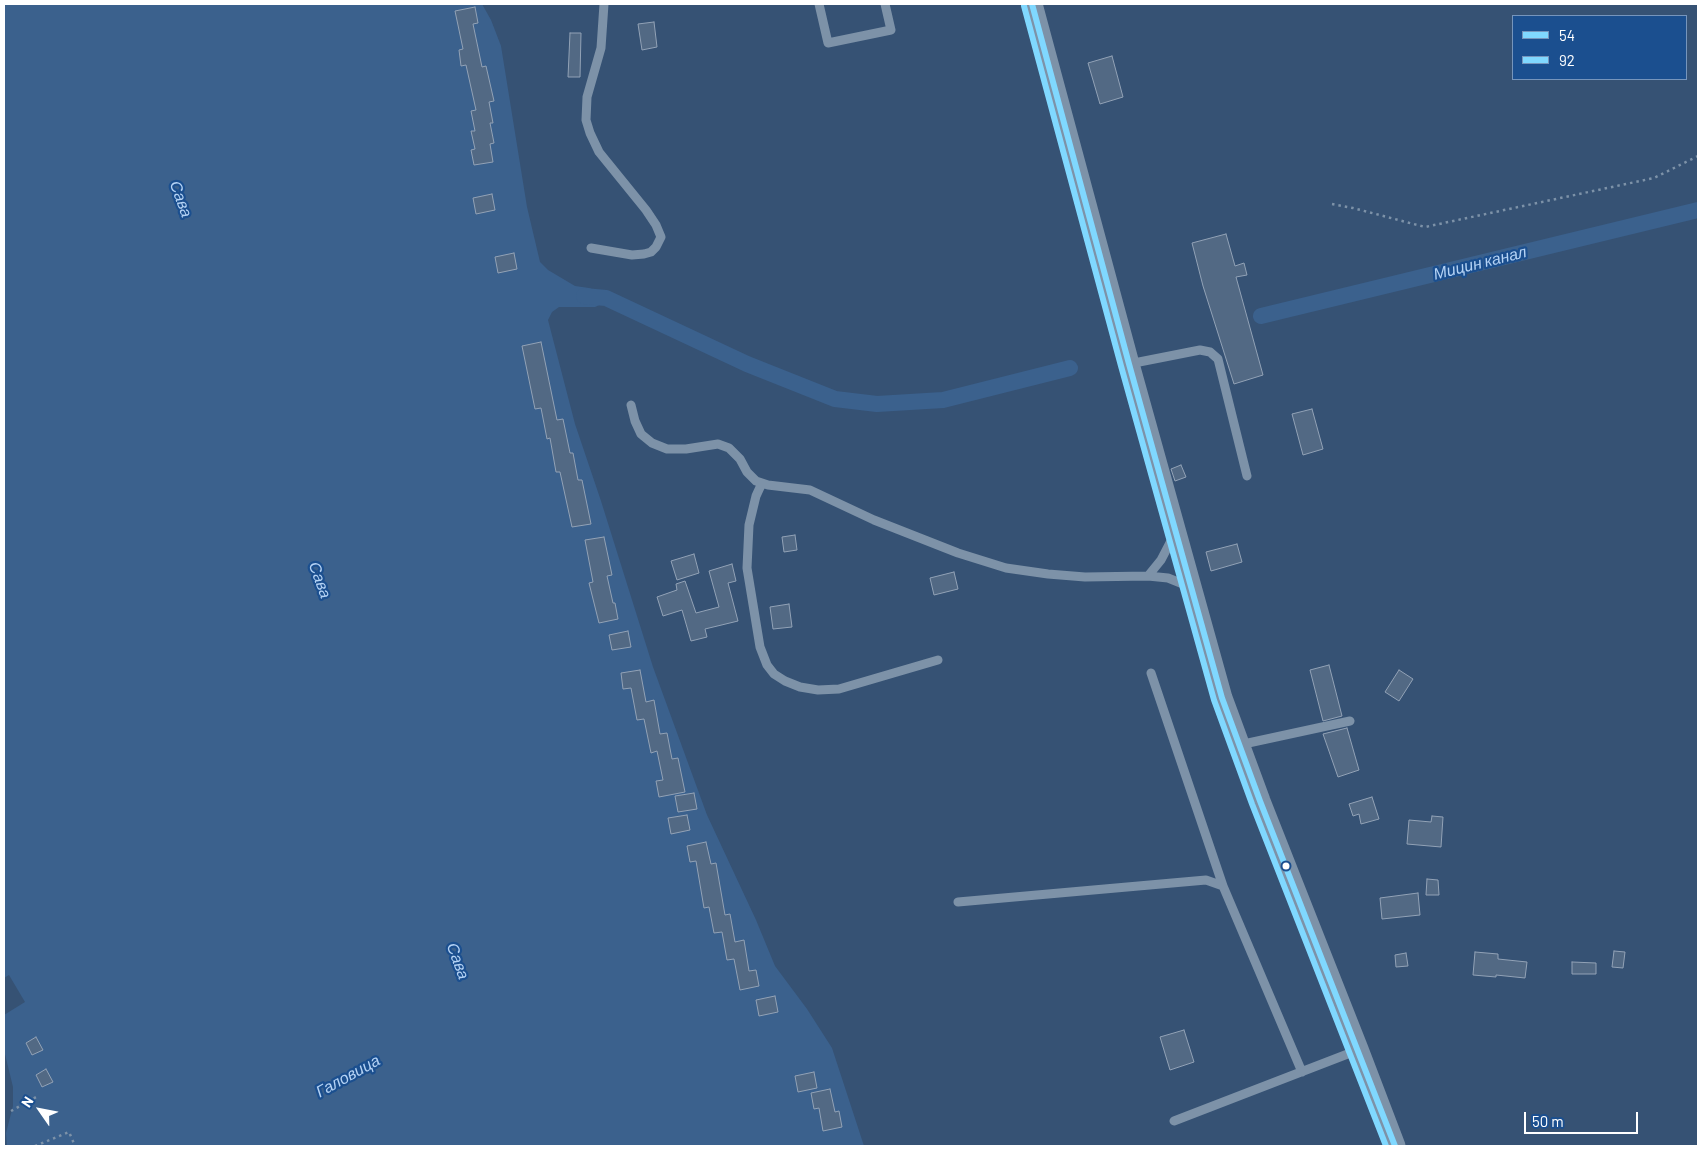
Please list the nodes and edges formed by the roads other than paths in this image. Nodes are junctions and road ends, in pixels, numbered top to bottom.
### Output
1 (604, 4) edge
2 (819, 4) edge
3 (885, 4) edge
4 (1032, 4) edge
5 (591, 248) dead end
6 (1129, 364) junction
7 (631, 405) dead end
8 (1247, 476) dead end
9 (762, 483) junction
10 (1175, 532) junction
11 (1148, 576) junction
12 (1191, 587) junction
13 (938, 660) dead end
14 (1151, 673) dead end
15 (1350, 721) dead end
16 (1239, 745) junction
17 (1224, 886) junction
18 (958, 902) dead end
19 (1358, 1049) junction
20 (1302, 1072) junction
21 (1174, 1121) dead end
22 (1395, 1146) edge

1 - 5 lane
2 - 3 lane
4 - 6 street
6 - 8 lane
6 - 10 street
7 - 9 lane
9 - 11 lane
9 - 13 lane
10 - 11 lane
10 - 12 street
11 - 12 lane
12 - 16 street
14 - 17 lane
15 - 16 lane
16 - 19 street
17 - 18 lane
17 - 20 lane
19 - 20 lane
19 - 22 street
20 - 21 lane

